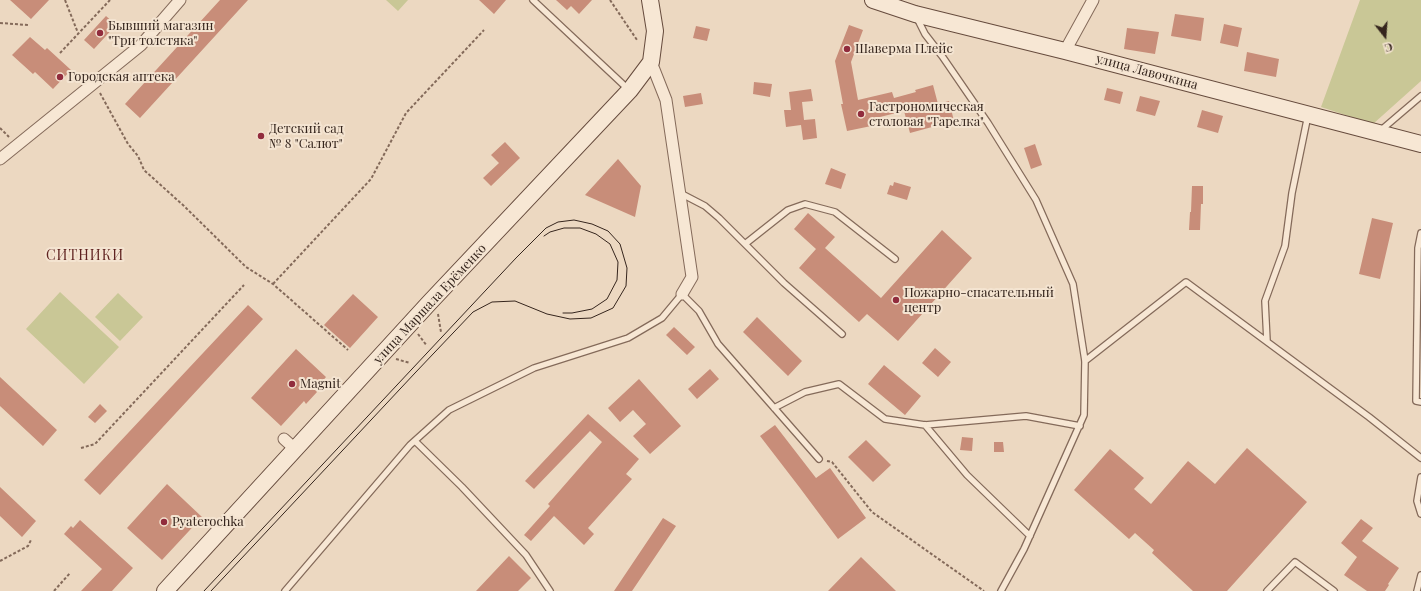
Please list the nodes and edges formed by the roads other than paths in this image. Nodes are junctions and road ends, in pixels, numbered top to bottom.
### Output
1 (180, 0) edge
2 (533, 0) edge
3 (650, 0) edge
4 (873, 0) edge
5 (1094, 0) edge
6 (915, 14) junction
7 (1066, 51) junction
8 (650, 62) junction
9 (630, 90) junction
10 (1421, 96) edge
11 (1308, 115) junction
12 (1378, 133) junction
13 (1421, 144) edge
14 (0, 159) edge
15 (680, 193) junction
16 (1421, 233) edge
17 (745, 244) junction
18 (895, 259) dead end
19 (682, 294) junction
20 (842, 334) dead end
21 (1267, 341) junction
22 (1085, 361) junction
23 (1421, 402) edge
24 (774, 408) junction
25 (925, 425) junction
26 (1080, 426) junction
27 (415, 441) junction
28 (1421, 458) edge
29 (819, 459) road end
30 (1421, 477) edge
31 (1421, 514) edge
32 (1030, 536) junction
33 (1421, 575) edge
34 (165, 591) edge
35 (285, 591) edge
36 (550, 591) edge
37 (1001, 591) edge
38 (1267, 591) edge
39 (1334, 591) edge
40 (1417, 591) edge

1 - 14 street
2 - 9 lane
3 - 8 main road, улица Маршала Ерёменко
4 - 6 main road, улица Лавочкина
5 - 7 street
6 - 7 main road, улица Лавочкина
6 - 22 lane
7 - 11 main road, улица Лавочкина
8 - 9 main road, улица Маршала Ерёменко
8 - 15 street
9 - 34 main road, улица Маршала Ерёменко
10 - 12 lane
11 - 12 main road, улица Лавочкина
11 - 21 lane
12 - 13 main road, улица Лавочкина
15 - 17 lane
15 - 19 street
16 - 23 lane
17 - 18 lane
17 - 20 lane
19 - 24 lane
19 - 27 lane
21 - 22 lane
21 - 28 lane
22 - 26 lane
24 - 25 lane
24 - 29 lane
25 - 26 lane
25 - 32 lane
26 - 32 lane
27 - 35 lane
27 - 36 lane
30 - 31 lane
32 - 37 lane
33 - 40 lane
38 - 39 lane

